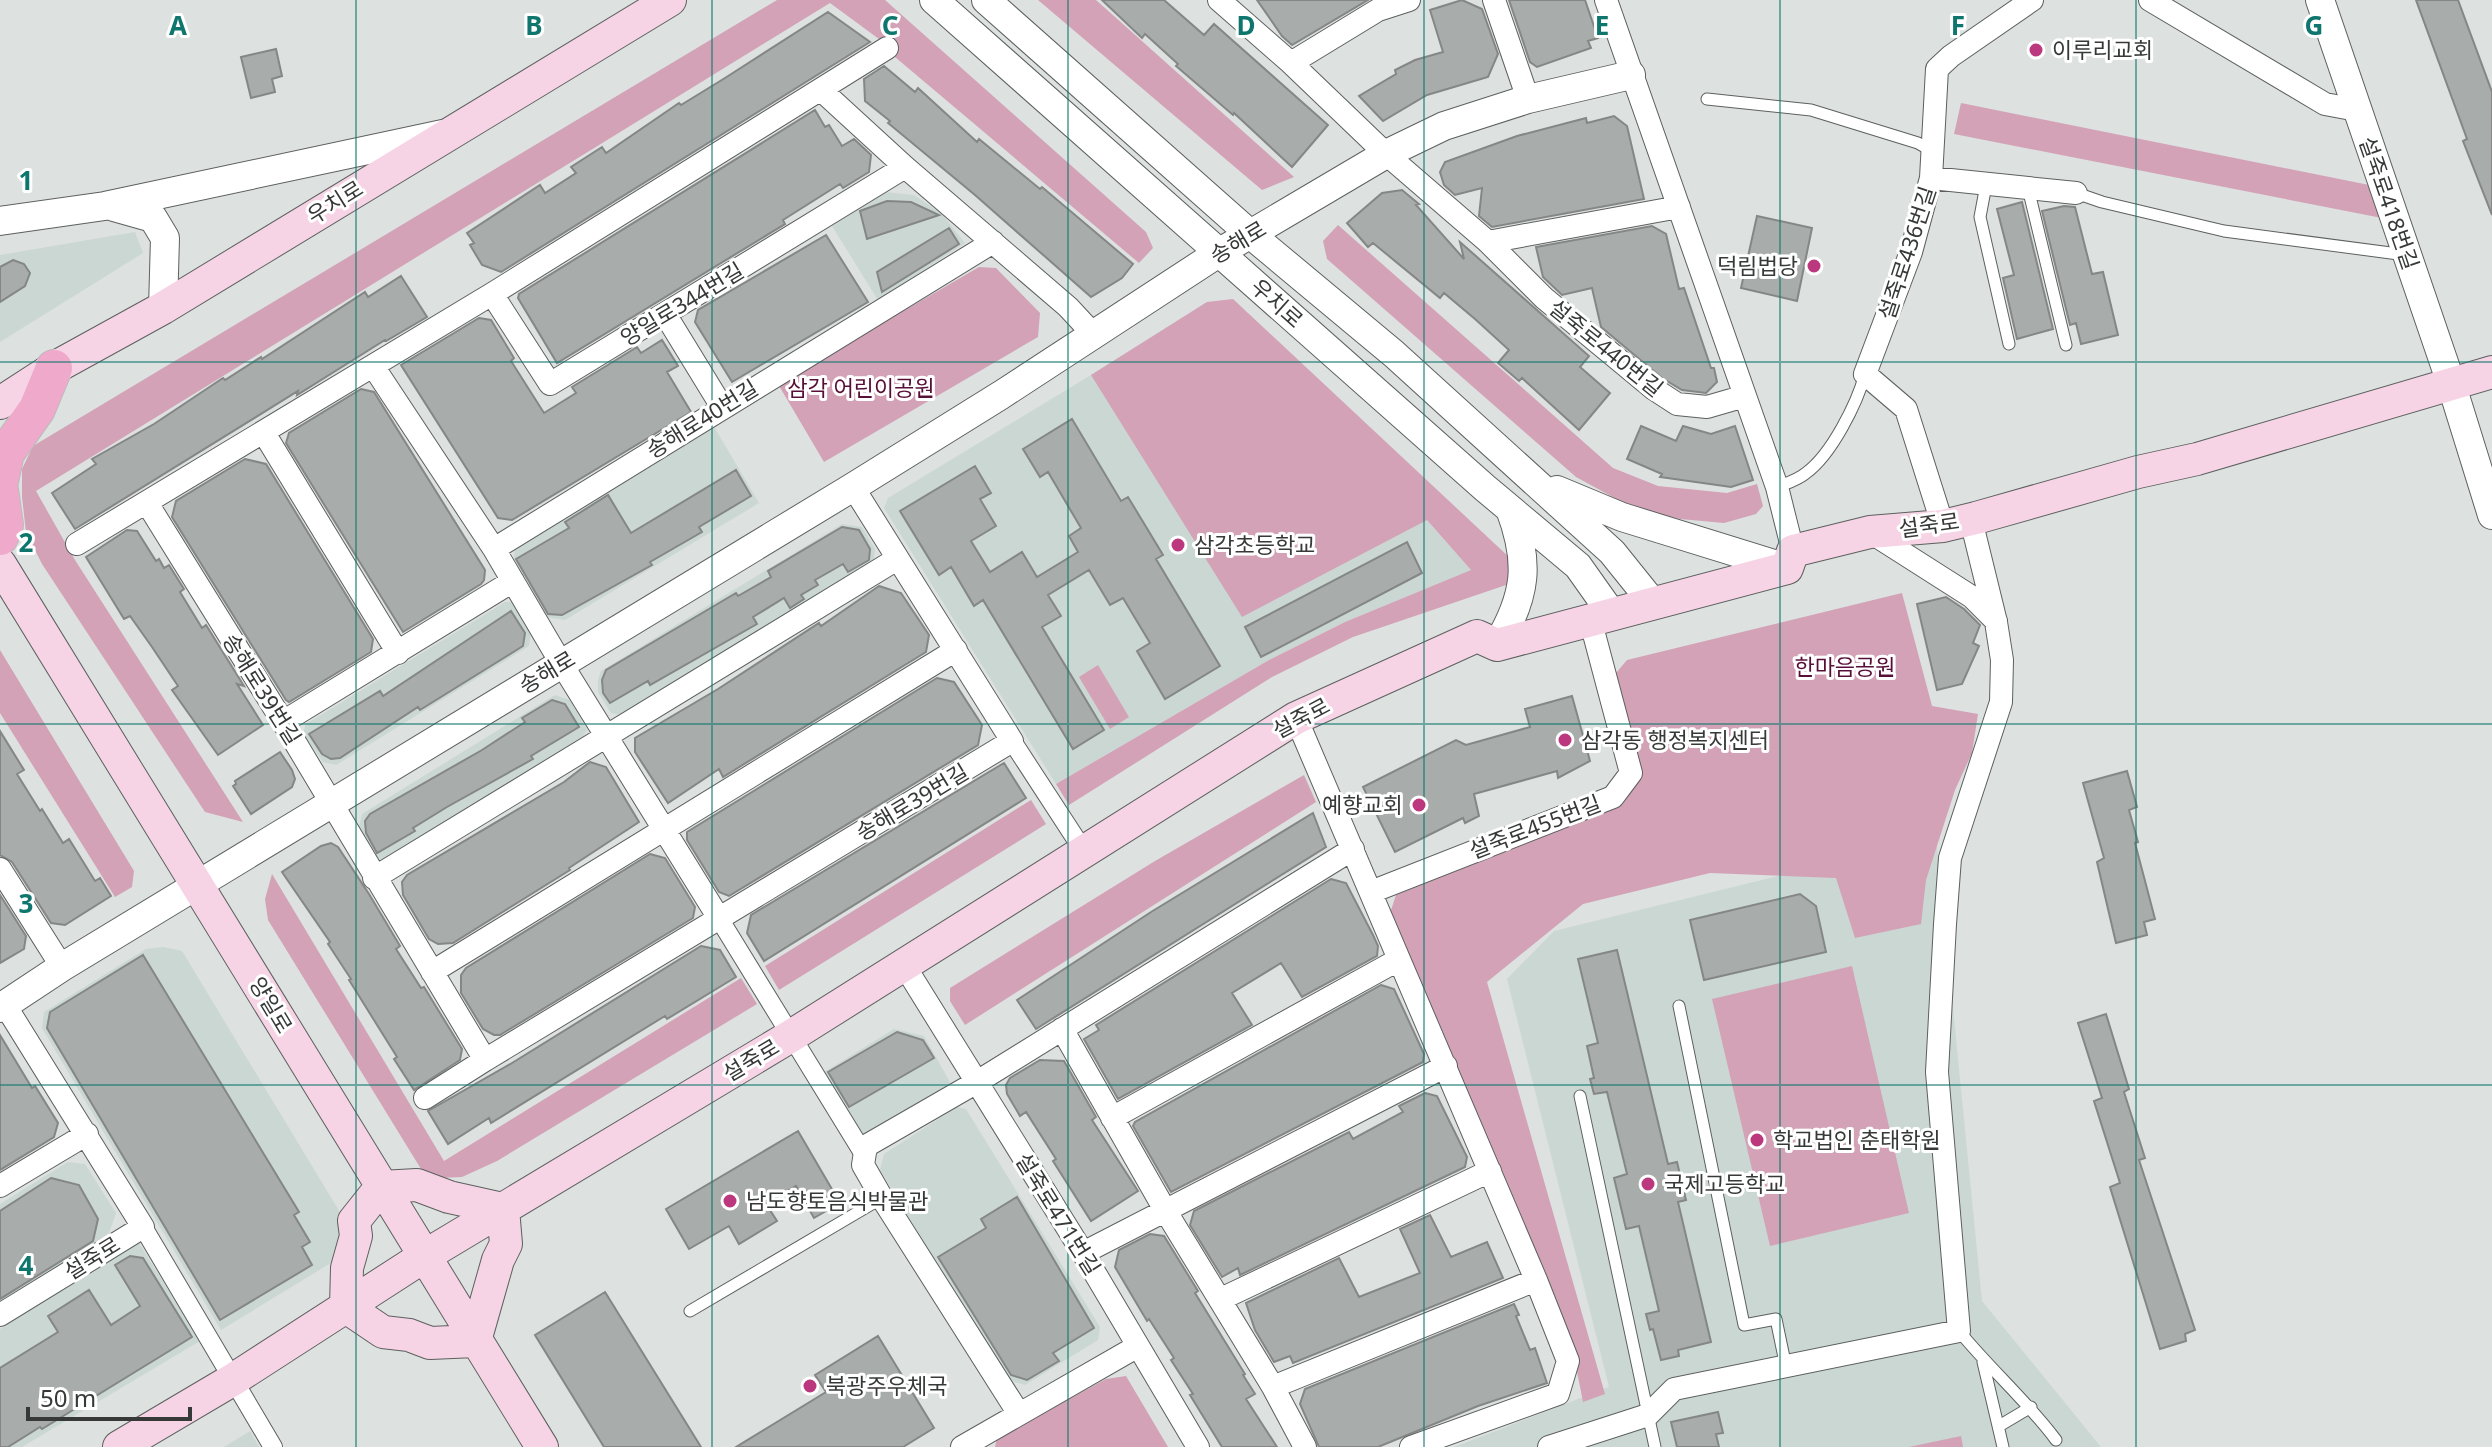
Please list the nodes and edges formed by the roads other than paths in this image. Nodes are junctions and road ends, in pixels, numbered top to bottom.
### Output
1 (670, 0) edge
2 (934, 0) edge
3 (986, 0) edge
4 (1219, 0) edge
5 (1409, 0) edge
6 (1494, 0) edge
7 (1606, 0) edge
8 (2032, 0) edge
9 (2150, 0) edge
10 (2320, 0) edge
11 (887, 48) dead end
12 (1291, 63) junction
13 (1631, 75) junction
14 (821, 90) junction
15 (1528, 99) junction
16 (1707, 99) dead end
17 (2357, 110) junction
18 (449, 133) junction
19 (1932, 151) junction
20 (1386, 154) junction
21 (905, 167) junction
22 (1931, 178) junction
23 (1986, 185) junction
24 (2028, 187) junction
25 (2076, 193) joint
26 (105, 206) junction
27 (1679, 207) junction
28 (0, 221) edge
29 (1250, 234) junction
30 (993, 242) junction
31 (1488, 242) junction
32 (1220, 252) junction
33 (2407, 255) junction
34 (492, 294) junction
35 (163, 308) junction
36 (665, 314) junction
37 (1094, 335) junction
38 (2009, 344) dead end
39 (2066, 345) dead end
40 (373, 366) junction
41 (54, 368) junction
42 (2492, 372) edge
43 (1865, 374) junction
44 (2451, 383) junction
45 (1745, 396) junction
46 (0, 403) edge
47 (722, 407) junction
48 (264, 433) junction
49 (1528, 476) junction
50 (0, 481) edge
51 (853, 487) junction
52 (1777, 487) junction
53 (0, 490) edge
54 (147, 503) junction
55 (1510, 508) junction
56 (2492, 514) edge
57 (1957, 523) junction
58 (1870, 532) junction
59 (0, 537) edge
60 (77, 544) dead end
61 (494, 549) junction
62 (897, 559) junction
63 (1790, 560) junction
64 (0, 564) edge
65 (513, 581) junction
66 (1653, 603) junction
67 (1601, 617) junction
68 (1996, 622) junction
69 (1497, 645) junction
70 (956, 650) junction
71 (398, 653) junction
72 (561, 663) junction
73 (1296, 718) junction
74 (283, 722) junction
75 (607, 736) junction
76 (1012, 741) junction
77 (331, 803) junction
78 (663, 830) junction
79 (1353, 849) junction
80 (1085, 853) junction
81 (0, 869) edge
82 (374, 878) junction
83 (199, 884) junction
84 (1371, 892) junction
85 (720, 920) junction
86 (1398, 960) junction
87 (904, 965) junction
88 (62, 967) junction
89 (432, 972) junction
90 (3, 1006) edge
91 (1679, 1006) dead end
92 (1062, 1029) junction
93 (791, 1036) junction
94 (485, 1060) junction
95 (1446, 1066) junction
96 (977, 1082) junction
97 (1580, 1096) dead end
98 (425, 1098) dead end
99 (1112, 1118) junction
100 (87, 1134) junction
101 (865, 1156) junction
102 (1490, 1171) junction
103 (0, 1186) edge
104 (381, 1187) junction
105 (882, 1198) junction
106 (503, 1209) junction
107 (1165, 1210) junction
108 (143, 1227) junction
109 (1083, 1253) junction
110 (423, 1257) junction
111 (1536, 1280) junction
112 (1221, 1299) junction
113 (346, 1307) junction
114 (690, 1311) dead end
115 (0, 1315) edge
116 (1959, 1331) junction
117 (475, 1341) junction
118 (1138, 1346) junction
119 (1982, 1359) junction
120 (1786, 1367) junction
121 (234, 1379) junction
122 (1273, 1387) junction
123 (2031, 1407) junction
124 (1019, 1414) junction
125 (1648, 1415) junction
126 (1999, 1426) junction
127 (2056, 1440) dead end
128 (970, 1445) edge
129 (119, 1447) edge
130 (273, 1447) edge
131 (542, 1447) edge
132 (1198, 1447) edge
133 (1305, 1447) edge
134 (1411, 1447) edge
135 (1549, 1447) edge
136 (1655, 1447) edge
137 (2003, 1447) edge

1 - 18 main road, 우치로
2 - 32 street, 우치로
3 - 29 street, 우치로
4 - 12 street
5 - 12 street
6 - 15 street
7 - 13 street
8 - 19 street, 설죽로436번길
9 - 17 street, 설죽로418번길
10 - 17 street
11 - 14 street
12 - 20 street
13 - 15 street, 송해로
13 - 27 street
14 - 21 street
14 - 34 street
15 - 20 street, 송해로
16 - 19 lane
17 - 33 street, 설죽로418번길
18 - 26 street
18 - 35 main road, 우치로
19 - 22 street, 설죽로436번길
20 - 29 street, 송해로
20 - 31 street, 설죽로440번길
21 - 30 street
21 - 36 street, 양일로344번길
22 - 23 street
22 - 43 street, 설죽로436번길
23 - 24 street
23 - 38 lane
24 - 25 street
24 - 39 lane
25 - 33 lane
26 - 28 street
26 - 35 street
27 - 31 street
27 - 45 street
29 - 32 street, 송해로
29 - 49 street, 우치로
30 - 37 street
30 - 47 street, 송해로40번길
31 - 45 street, 설죽로440번길
32 - 37 street, 송해로
32 - 55 street, 우치로
33 - 44 street, 설죽로418번길
34 - 36 street, 양일로344번길
34 - 40 street
35 - 41 main road, 우치로
36 - 47 street
37 - 51 street, 송해로
40 - 48 street
40 - 61 street
41 - 46 main road, 우치로
41 - 50 main road
42 - 44 main road, 설죽로
43 - 52 lane
43 - 57 street
44 - 56 street, 설죽로418번길
44 - 57 main road, 설죽로
45 - 52 street
47 - 61 street, 송해로40번길
48 - 54 street
48 - 71 street
49 - 63 street
49 - 66 street, 우치로
51 - 62 street
51 - 72 street, 송해로
52 - 63 street
53 - 59 main road
54 - 60 street
54 - 74 street, 송해로39번길
55 - 67 street, 우치로
55 - 69 street
57 - 58 main road, 설죽로
57 - 68 street
58 - 63 main road, 설죽로
58 - 68 street
61 - 65 street
62 - 70 street
62 - 75 street
63 - 66 main road, 설죽로
64 - 83 main road, 양일로
65 - 71 street
65 - 72 street
66 - 67 main road, 설죽로
67 - 69 main road, 설죽로
67 - 84 street, 설죽로455번길
68 - 116 street
69 - 73 main road, 설죽로
70 - 76 street
70 - 78 street
71 - 74 street
72 - 75 street
72 - 77 street, 송해로
73 - 79 street
73 - 80 main road, 설죽로
74 - 77 street, 송해로39번길
75 - 78 street
75 - 82 street
76 - 80 street
76 - 85 street, 송해로39번길
77 - 82 street, 송해로39번길
77 - 83 street, 송해로
78 - 85 street
78 - 89 street
79 - 84 street
79 - 92 street
80 - 87 main road, 설죽로
81 - 88 street
82 - 89 street, 송해로39번길
83 - 88 street, 송해로
83 - 104 main road, 양일로
84 - 86 street
85 - 93 street
85 - 94 street, 송해로39번길
86 - 95 street
86 - 99 street
87 - 93 main road, 설죽로
87 - 96 street, 설죽로471번길
88 - 90 street, 송해로
89 - 94 street, 송해로39번길
90 - 100 street, 설죽로
91 - 120 lane
92 - 96 street
92 - 99 street
93 - 101 street
93 - 106 main road, 설죽로
94 - 98 street, 송해로39번길
95 - 102 street
95 - 107 street
96 - 101 street
96 - 109 street, 설죽로471번길
97 - 125 lane
99 - 107 street
100 - 103 street
100 - 108 street, 설죽로
101 - 105 street
102 - 111 street
102 - 112 street
104 - 106 main road
104 - 110 main road, 양일로
104 - 113 main road
105 - 114 lane
105 - 124 street
106 - 110 main road, 설죽로
106 - 117 main road
107 - 109 street
107 - 112 street
108 - 115 street, 설죽로
108 - 121 street, 설죽로
109 - 118 street, 설죽로471번길
110 - 113 main road, 설죽로
110 - 117 main road, 양일로
111 - 122 street
111 - 134 street
112 - 122 street
113 - 117 main road
113 - 121 main road, 설죽로
116 - 119 lane
116 - 120 street
117 - 131 main road, 양일로
118 - 124 street
118 - 132 street, 설죽로471번길
119 - 123 lane
119 - 126 lane
120 - 125 street
121 - 129 main road, 설죽로
121 - 130 street, 설죽로
122 - 133 street
123 - 126 lane
123 - 127 lane
124 - 128 street
125 - 135 street
125 - 136 lane
126 - 137 lane

